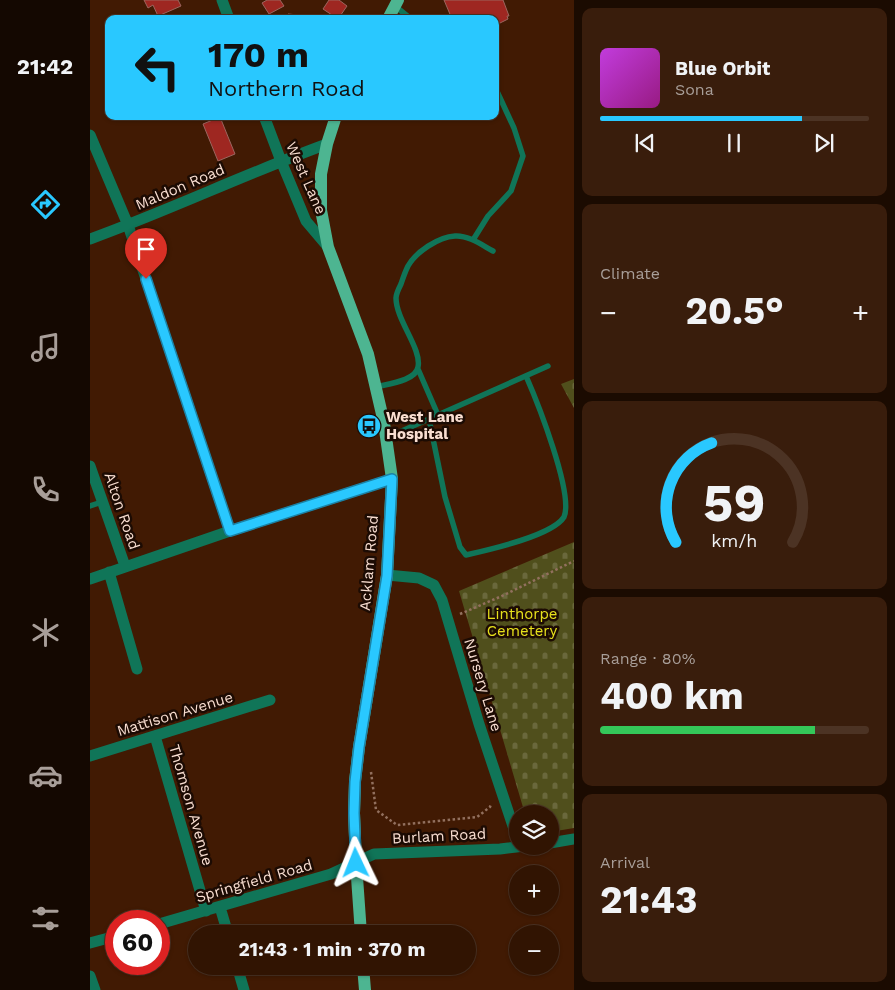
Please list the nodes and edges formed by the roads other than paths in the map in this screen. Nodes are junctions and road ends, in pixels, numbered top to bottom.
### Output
1 (222, 0) edge
2 (396, 3) edge
3 (228, 15) edge
4 (390, 15) edge
5 (407, 15) edge
6 (499, 96) edge
7 (265, 120) edge
8 (335, 120) edge
9 (90, 134) edge
10 (327, 144) junction
11 (280, 161) junction
12 (128, 225) junction
13 (90, 238) edge
14 (473, 240) junction
15 (328, 247) junction
16 (493, 251) dead end
17 (548, 366) dead end
18 (418, 369) junction
19 (526, 376) junction
20 (376, 387) junction
21 (438, 415) junction
22 (429, 419) junction
23 (386, 438) junction
24 (90, 466) edge
25 (392, 479) junction
26 (102, 502) junction
27 (90, 506) edge
28 (230, 531) junction
29 (125, 566) junction
30 (109, 572) junction
31 (387, 576) junction
32 (90, 578) edge
33 (137, 669) dead end
34 (270, 700) dead end
35 (155, 736) junction
36 (90, 756) edge
37 (509, 813) edge
38 (574, 839) edge
39 (559, 841) edge
40 (509, 846) edge
41 (356, 863) junction
42 (220, 907) junction
43 (206, 911) junction
44 (170, 921) edge
45 (225, 925) edge
46 (360, 925) edge
47 (105, 939) edge
48 (90, 943) edge
49 (240, 975) edge
50 (363, 975) edge
51 (90, 976) edge
52 (95, 990) edge
53 (244, 990) edge
54 (364, 990) edge

1 - 3 street
2 - 4 main road
2 - 5 lane
6 - 14 lane
7 - 11 street, West Lane
8 - 10 main road, Acklam Road
9 - 12 street
10 - 11 street, Maldon Road
10 - 15 main road, Acklam Road
11 - 12 street, Maldon Road
11 - 15 street, West Lane
12 - 13 street, Maldon Road
12 - 28 street
14 - 16 lane
14 - 18 lane
15 - 20 main road, Acklam Road
17 - 19 lane
18 - 20 lane
18 - 21 lane
19 - 21 lane
19 - 22 lane
20 - 23 main road, Acklam Road
21 - 22 lane
22 - 23 lane
23 - 25 main road, Acklam Road
24 - 26 street, Alton Road
25 - 28 street
25 - 31 main road, Acklam Road
26 - 27 lane
26 - 29 street, Alton Road
28 - 29 street
29 - 30 street
30 - 32 street
30 - 33 street
31 - 37 street, Nursery Lane
31 - 41 main road, Acklam Road
34 - 35 street, Mattison Avenue
35 - 36 street, Mattison Avenue
35 - 43 street, Thomson Avenue
38 - 39 street
40 - 41 street, Burlam Road
41 - 42 street, Springfield Road
41 - 46 main road, Acklam Road
42 - 43 street, Springfield Road
42 - 45 street
43 - 44 street, Springfield Road
47 - 48 street
49 - 53 street
50 - 54 main road
51 - 52 street

